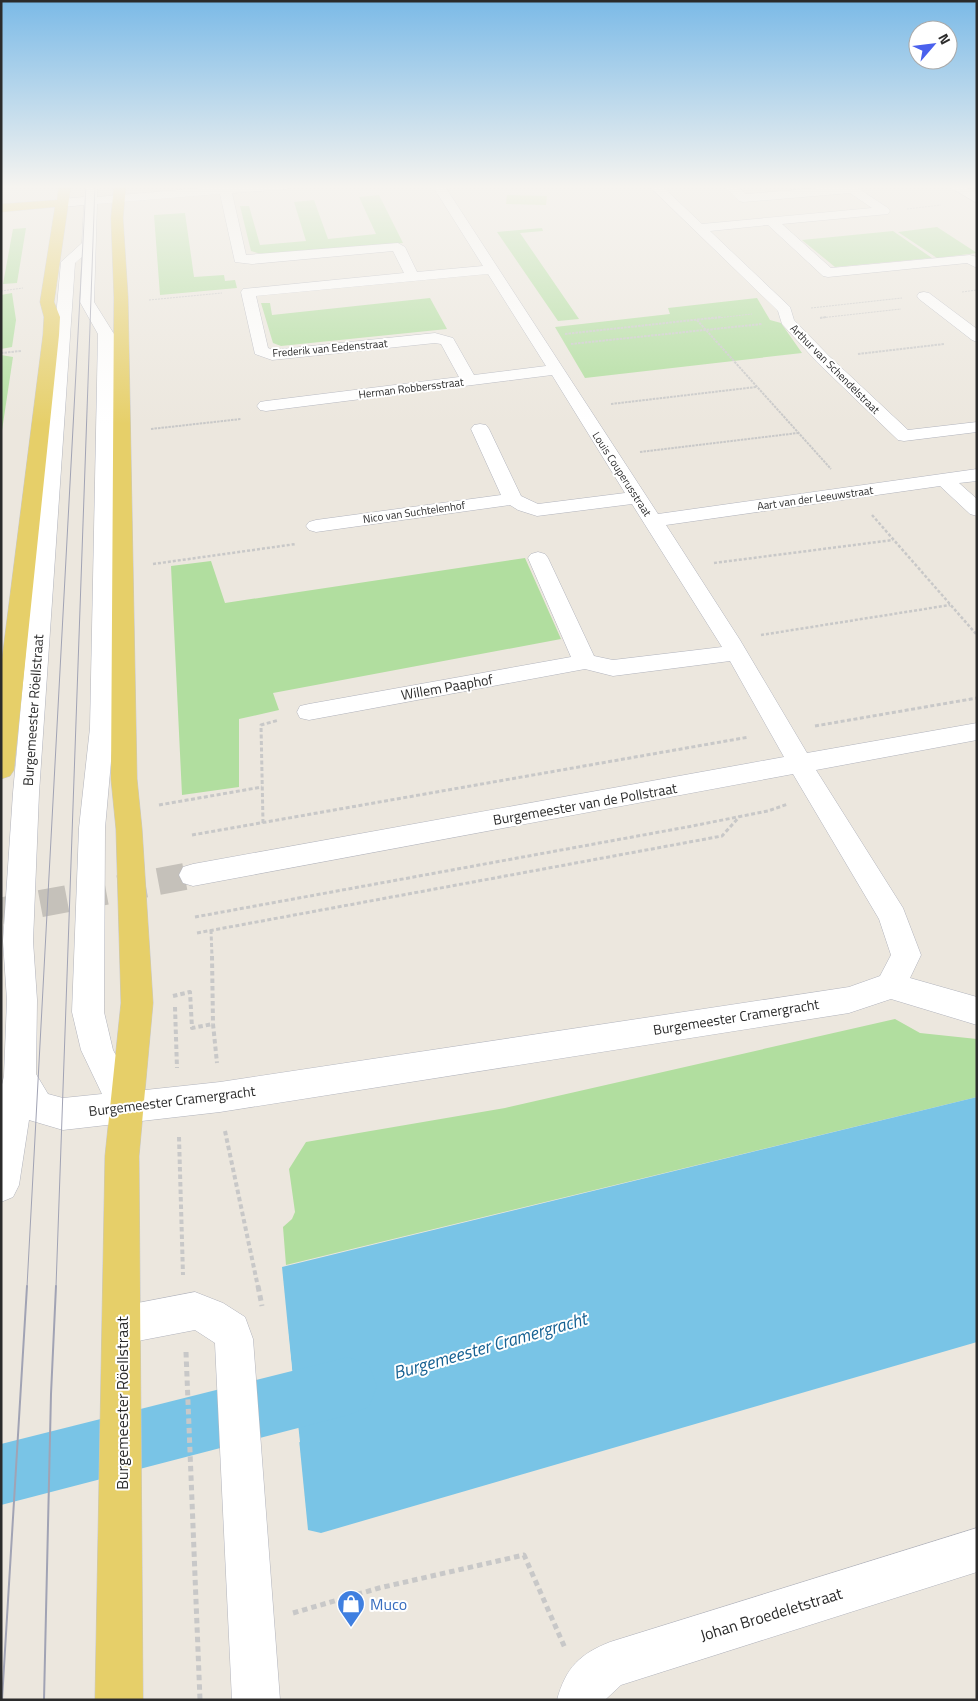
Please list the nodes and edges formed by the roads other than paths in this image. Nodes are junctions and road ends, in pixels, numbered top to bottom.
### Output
1 (53, 264) edge
2 (68, 264) edge
3 (88, 264) edge
4 (119, 264) edge
5 (407, 264) edge
6 (488, 264) edge
7 (738, 264) edge
8 (819, 264) edge
9 (911, 264) edge
10 (491, 269) junction
11 (413, 277) junction
12 (924, 296) dead end
13 (977, 337) edge
14 (556, 370) junction
15 (469, 381) junction
16 (266, 406) road end
17 (977, 427) edge
18 (480, 429) dead end
19 (977, 475) edge
20 (944, 479) junction
21 (638, 497) junction
22 (513, 499) junction
23 (977, 510) edge
24 (653, 521) junction
25 (316, 526) road end
26 (538, 558) dead end
27 (733, 646) junction
28 (585, 662) junction
29 (309, 712) road end
30 (977, 731) edge
31 (801, 765) junction
32 (1, 770) edge
33 (193, 875) tunnel mouth
34 (891, 986) junction
35 (977, 1011) edge
36 (20, 1076) junction
37 (127, 1107) junction
38 (1, 1185) edge
39 (122, 1325) junction
40 (977, 1550) edge
41 (582, 1694) edge
42 (119, 1700) edge
43 (256, 1700) edge

1 - 32 main road, Burgemeester Röellstraat
2 - 36 street, Burgemeester Röellstraat
3 - 37 street
4 - 37 main road, Burgemeester Röellstraat
5 - 11 street
6 - 10 street, Louis Couperusstraat
7 - 17 street, Arthur van Schendelstraat
8 - 9 street
10 - 11 street
10 - 14 street, Louis Couperusstraat
11 - 15 street, Frederik van Eedenstraat
12 - 13 street
14 - 15 street, Herman Robbersstraat
14 - 21 street, Louis Couperusstraat
15 - 16 street, Herman Robbersstraat
18 - 22 street
19 - 20 street, Aart van der Leeuwstraat
20 - 23 street
20 - 24 street, Aart van der Leeuwstraat
21 - 22 street
21 - 24 street, Louis Couperusstraat
22 - 25 street, Nico van Suchtelenhof
24 - 27 street, Louis Couperusstraat
26 - 28 street
27 - 28 street, Willem Paaphof
27 - 31 street, Louis Couperusstraat
28 - 29 street, Willem Paaphof
30 - 31 street, Burgemeester van de Pollstraat
31 - 33 street, Burgemeester van de Pollstraat
31 - 34 street
34 - 35 street
34 - 37 street, Burgemeester Cramergracht
36 - 37 street, Burgemeester Cramergracht
36 - 38 street, Burgemeester Röellstraat
37 - 39 main road, Burgemeester Röellstraat
39 - 42 main road, Burgemeester Röellstraat
39 - 43 street
40 - 41 street, Johan Broedeletstraat

